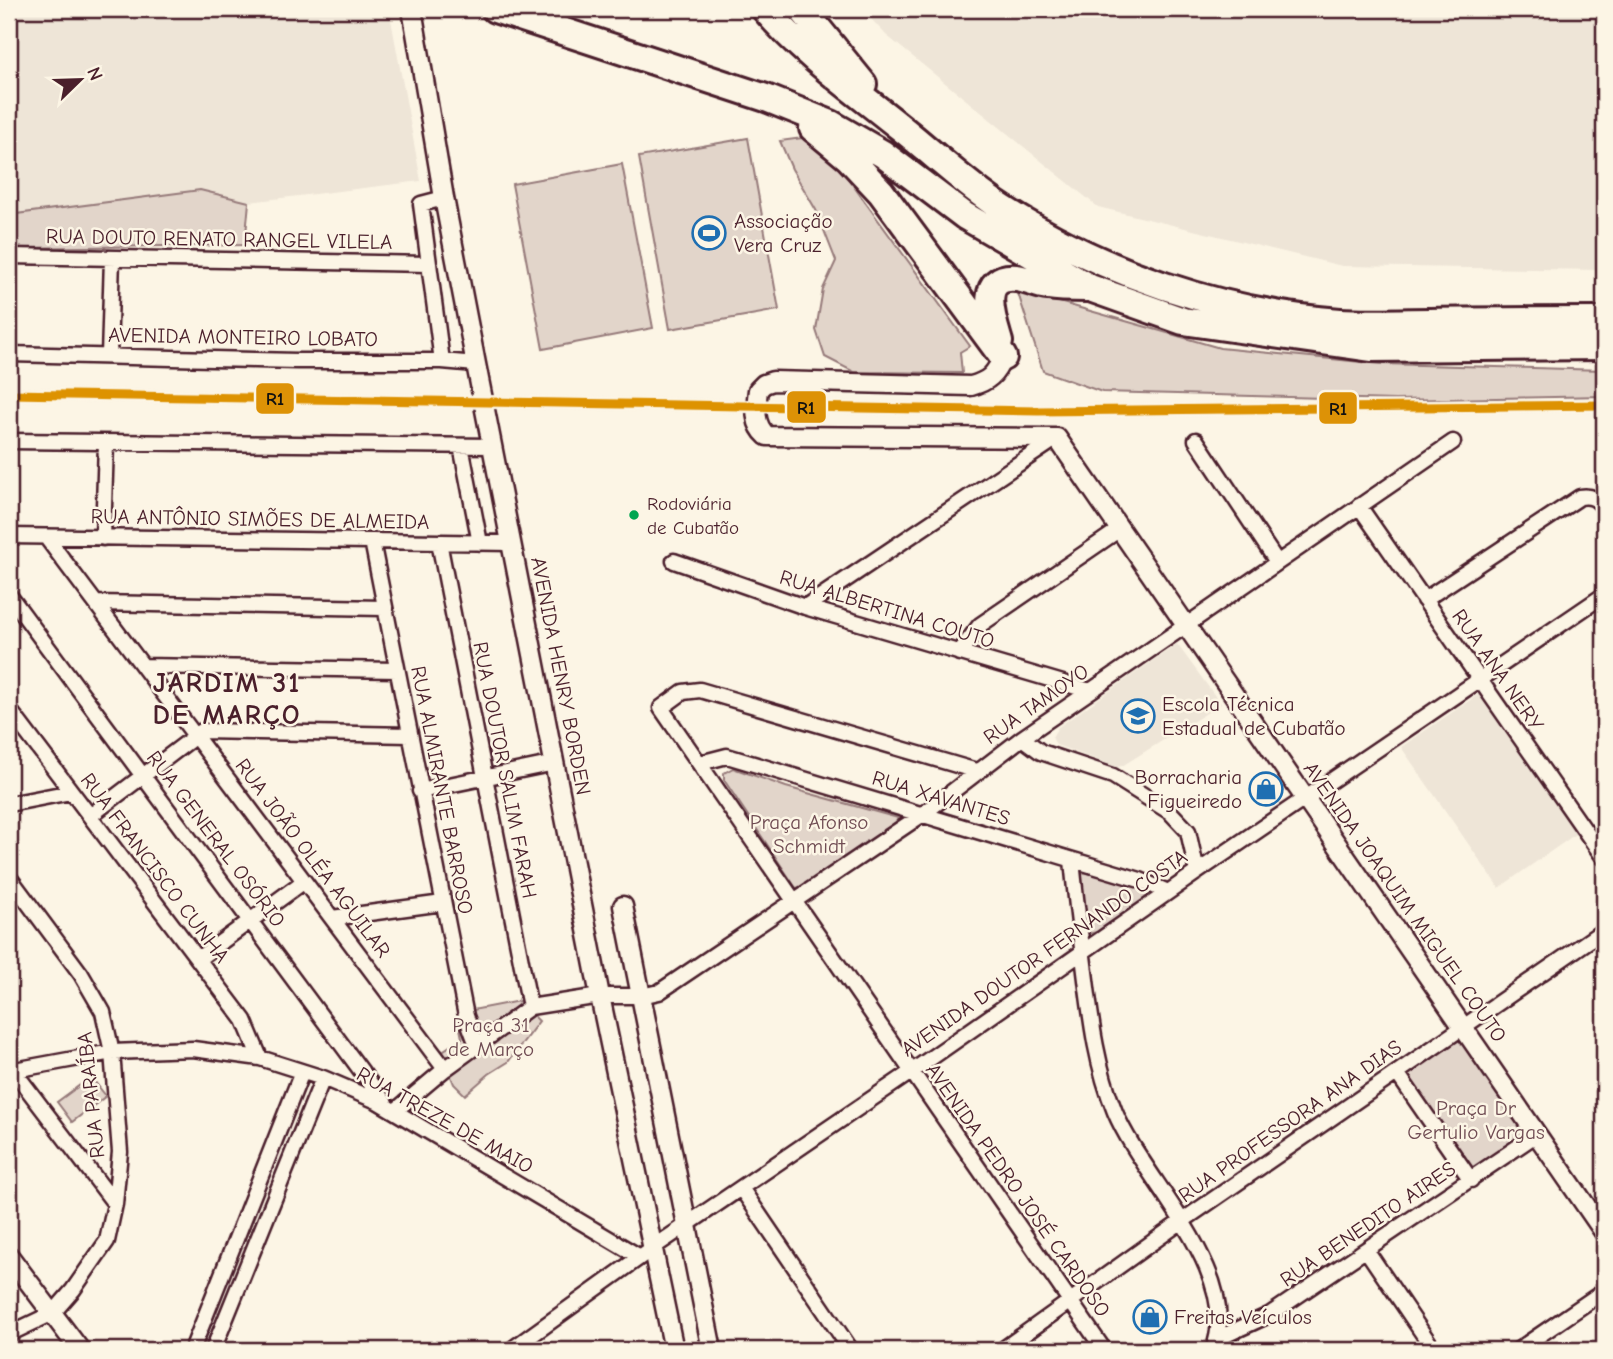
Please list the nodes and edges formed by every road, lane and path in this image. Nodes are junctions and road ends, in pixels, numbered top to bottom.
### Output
1 (412, 9) edge
2 (495, 9) edge
3 (765, 9) edge
4 (802, 9) edge
5 (766, 98) junction
6 (901, 128) junction
7 (444, 198) junction
8 (9, 256) edge
9 (112, 258) junction
10 (429, 264) junction
11 (1090, 288) junction
12 (1604, 321) edge
13 (1604, 346) edge
14 (9, 354) edge
15 (109, 356) junction
16 (1003, 357) junction
17 (442, 361) junction
18 (476, 364) junction
19 (1057, 438) junction
20 (1196, 440) dead end
21 (9, 441) edge
22 (1452, 442) dead end
23 (106, 443) junction
24 (461, 446) junction
25 (493, 446) junction
26 (1359, 506) junction
27 (1604, 508) edge
28 (1120, 529) junction
29 (9, 536) edge
30 (46, 537) junction
31 (103, 538) junction
32 (372, 541) junction
33 (439, 542) junction
34 (480, 543) junction
35 (512, 543) junction
36 (674, 561) dead end
37 (1277, 562) junction
38 (9, 595) edge
39 (1604, 595) edge
40 (1424, 600) junction
41 (96, 603) junction
42 (805, 607) junction
43 (384, 608) junction
44 (1186, 625) junction
45 (959, 653) junction
46 (143, 666) junction
47 (397, 670) junction
48 (1479, 681) junction
49 (1090, 691) junction
50 (9, 709) edge
51 (410, 735) junction
52 (196, 736) junction
53 (1022, 738) junction
54 (555, 763) junction
55 (700, 763) junction
56 (977, 771) junction
57 (143, 777) junction
58 (485, 778) junction
59 (421, 791) junction
60 (71, 792) junction
61 (1306, 799) junction
62 (9, 804) edge
63 (923, 814) junction
64 (90, 816) junction
65 (1604, 858) edge
66 (1072, 860) junction
67 (1197, 872) junction
68 (9, 877) edge
69 (303, 882) junction
70 (1168, 892) junction
71 (795, 901) junction
72 (443, 903) junction
73 (623, 906) dead end
74 (332, 918) junction
75 (251, 920) junction
76 (1604, 930) edge
77 (1083, 953) junction
78 (198, 959) junction
79 (600, 996) junction
80 (642, 996) junction
81 (530, 1006) junction
82 (1464, 1027) junction
83 (477, 1045) junction
84 (112, 1052) junction
85 (260, 1058) junction
86 (10, 1069) edge
87 (445, 1069) junction
88 (302, 1072) junction
89 (911, 1072) junction
90 (1397, 1073) junction
91 (323, 1078) junction
92 (392, 1110) junction
93 (1537, 1134) junction
94 (1471, 1180) junction
95 (741, 1188) junction
96 (115, 1204) junction
97 (1182, 1221) junction
98 (687, 1225) junction
99 (1604, 1232) edge
100 (1367, 1251) junction
101 (647, 1252) junction
102 (9, 1256) edge
103 (1604, 1291) edge
104 (1069, 1301) junction
105 (53, 1313) junction
106 (9, 1334) edge
107 (1215, 1345) edge
108 (80, 1350) edge
109 (192, 1350) edge
110 (214, 1350) edge
111 (511, 1350) edge
112 (674, 1350) edge
113 (712, 1350) edge
114 (851, 1350) edge
115 (1002, 1350) edge
116 (1104, 1350) edge
117 (1434, 1350) edge
118 (1518, 1350) edge

1 - 7 street, AVENIDA HENRY BORDEN
2 - 5 highway
3 - 6 highway
4 - 6 highway
5 - 11 highway
5 - 16 highway
6 - 12 highway
7 - 10 street
7 - 18 street, AVENIDA HENRY BORDEN
8 - 9 street, RUA DOUTO RENATO RANGEL VILELA
9 - 10 street, RUA DOUTO RENATO RANGEL VILELA
9 - 15 street
10 - 17 street
11 - 13 highway
11 - 16 highway
14 - 15 street, AVENIDA MONTEIRO LOBATO
15 - 17 street, AVENIDA MONTEIRO LOBATO
16 - 19 street
17 - 18 street, AVENIDA MONTEIRO LOBATO
18 - 25 street, AVENIDA HENRY BORDEN
19 - 28 street, AVENIDA JOAQUIM MIGUEL COUTO
19 - 42 street
20 - 37 street
21 - 23 street
22 - 26 street, RUA TAMOYO
23 - 24 street
23 - 31 street
24 - 25 street
24 - 34 street
25 - 35 street, AVENIDA HENRY BORDEN
26 - 37 street, RUA TAMOYO
26 - 40 street, RUA ANA NERY
27 - 40 street
28 - 44 street, AVENIDA JOAQUIM MIGUEL COUTO
28 - 45 street
29 - 30 street, RUA ANTÔNIO SIMÕES DE ALMEIDA
30 - 31 street, RUA ANTÔNIO SIMÕES DE ALMEIDA
30 - 41 street, RUA JOÃO OLÉA AGUILAR
31 - 32 street, RUA ANTÔNIO SIMÕES DE ALMEIDA
32 - 33 street, RUA ANTÔNIO SIMÕES DE ALMEIDA
32 - 43 street, RUA ALMIRANTE BARROSO
33 - 34 street, RUA ANTÔNIO SIMÕES DE ALMEIDA
33 - 58 street, RUA DOUTOR SALIM FARAH
34 - 35 street, RUA ANTÔNIO SIMÕES DE ALMEIDA
35 - 54 street, AVENIDA HENRY BORDEN
36 - 42 street, RUA ALBERTINA COUTO
37 - 44 street, RUA TAMOYO
38 - 57 street, RUA GENERAL OSÓRIO
39 - 48 street, AVENIDA DOUTOR FERNANDO COSTA
40 - 48 street, RUA ANA NERY
41 - 43 street
41 - 46 street, RUA JOÃO OLÉA AGUILAR
42 - 45 street, RUA ALBERTINA COUTO
43 - 47 street, RUA ALMIRANTE BARROSO
44 - 49 street, RUA TAMOYO
44 - 61 street, AVENIDA JOAQUIM MIGUEL COUTO
45 - 49 street, RUA ALBERTINA COUTO
46 - 47 street
46 - 52 street, RUA JOÃO OLÉA AGUILAR
47 - 51 street, RUA ALMIRANTE BARROSO
48 - 61 street, AVENIDA DOUTOR FERNANDO COSTA
48 - 65 street, RUA ANA NERY
49 - 53 street, RUA TAMOYO
50 - 60 street, RUA FRANCISCO CUNHA
51 - 52 street
51 - 59 street, RUA ALMIRANTE BARROSO
52 - 57 street
52 - 69 street, RUA JOÃO OLÉA AGUILAR
53 - 56 street, RUA TAMOYO
53 - 67 street
54 - 58 street
54 - 79 street, AVENIDA HENRY BORDEN
55 - 56 street, AVENIDA PEDRO JOSÉ CARDOSO
55 - 63 street, RUA XAVANTES
55 - 71 street, AVENIDA PEDRO JOSÉ CARDOSO
56 - 63 street, RUA TAMOYO
57 - 64 street
57 - 75 street, RUA GENERAL OSÓRIO
58 - 59 street
58 - 81 street, RUA DOUTOR SALIM FARAH
59 - 72 street, RUA ALMIRANTE BARROSO
60 - 62 street
60 - 64 street, RUA FRANCISCO CUNHA
61 - 67 street, AVENIDA DOUTOR FERNANDO COSTA
61 - 82 street, AVENIDA JOAQUIM MIGUEL COUTO
63 - 66 street, RUA XAVANTES
63 - 71 street, RUA TAMOYO
64 - 78 street, RUA FRANCISCO CUNHA
66 - 70 street, RUA XAVANTES
66 - 77 street
67 - 70 street, AVENIDA DOUTOR FERNANDO COSTA
68 - 84 street, RUA PARAÍBA
69 - 74 street, RUA JOÃO OLÉA AGUILAR
69 - 75 street
70 - 77 street, AVENIDA DOUTOR FERNANDO COSTA
71 - 80 street, RUA TAMOYO
71 - 89 street, AVENIDA PEDRO JOSÉ CARDOSO
72 - 74 street
72 - 83 street, RUA ALMIRANTE BARROSO
73 - 80 street
74 - 87 street, RUA JOÃO OLÉA AGUILAR
75 - 78 street
75 - 92 street, RUA GENERAL OSÓRIO
76 - 82 street, RUA PROFESSORA ANA DIAS
77 - 89 street, AVENIDA DOUTOR FERNANDO COSTA
77 - 97 street
78 - 85 street, RUA FRANCISCO CUNHA
79 - 80 street
79 - 81 street
79 - 101 street, AVENIDA HENRY BORDEN
80 - 98 street
81 - 83 street
82 - 90 street, RUA PROFESSORA ANA DIAS
82 - 93 street, AVENIDA JOAQUIM MIGUEL COUTO
83 - 87 street
84 - 85 street, RUA TREZE DE MAIO
84 - 86 street, RUA TREZE DE MAIO
84 - 96 street, RUA PARAÍBA
85 - 88 street, RUA TREZE DE MAIO
86 - 96 street
87 - 92 street
88 - 91 street, RUA TREZE DE MAIO
88 - 109 street
89 - 95 street, AVENIDA DOUTOR FERNANDO COSTA
89 - 104 street, AVENIDA PEDRO JOSÉ CARDOSO
90 - 94 street
90 - 97 street, RUA PROFESSORA ANA DIAS
91 - 92 street, RUA TREZE DE MAIO
91 - 110 street
92 - 101 street, RUA TREZE DE MAIO
93 - 94 street, RUA BENEDITO AIRES
93 - 99 street, AVENIDA JOAQUIM MIGUEL COUTO
94 - 100 street, RUA BENEDITO AIRES
95 - 98 street, AVENIDA DOUTOR FERNANDO COSTA
95 - 114 street
96 - 105 street, RUA PARAÍBA
97 - 104 street, RUA PROFESSORA ANA DIAS
97 - 107 street
98 - 101 street, AVENIDA DOUTOR FERNANDO COSTA
98 - 113 street
100 - 107 street, RUA BENEDITO AIRES
100 - 117 street
101 - 111 street, AVENIDA DOUTOR FERNANDO COSTA
101 - 112 street, AVENIDA HENRY BORDEN
102 - 105 street
103 - 118 street
104 - 115 street, RUA PROFESSORA ANA DIAS
104 - 116 street, AVENIDA PEDRO JOSÉ CARDOSO
105 - 106 street, RUA PARAÍBA
105 - 108 street

